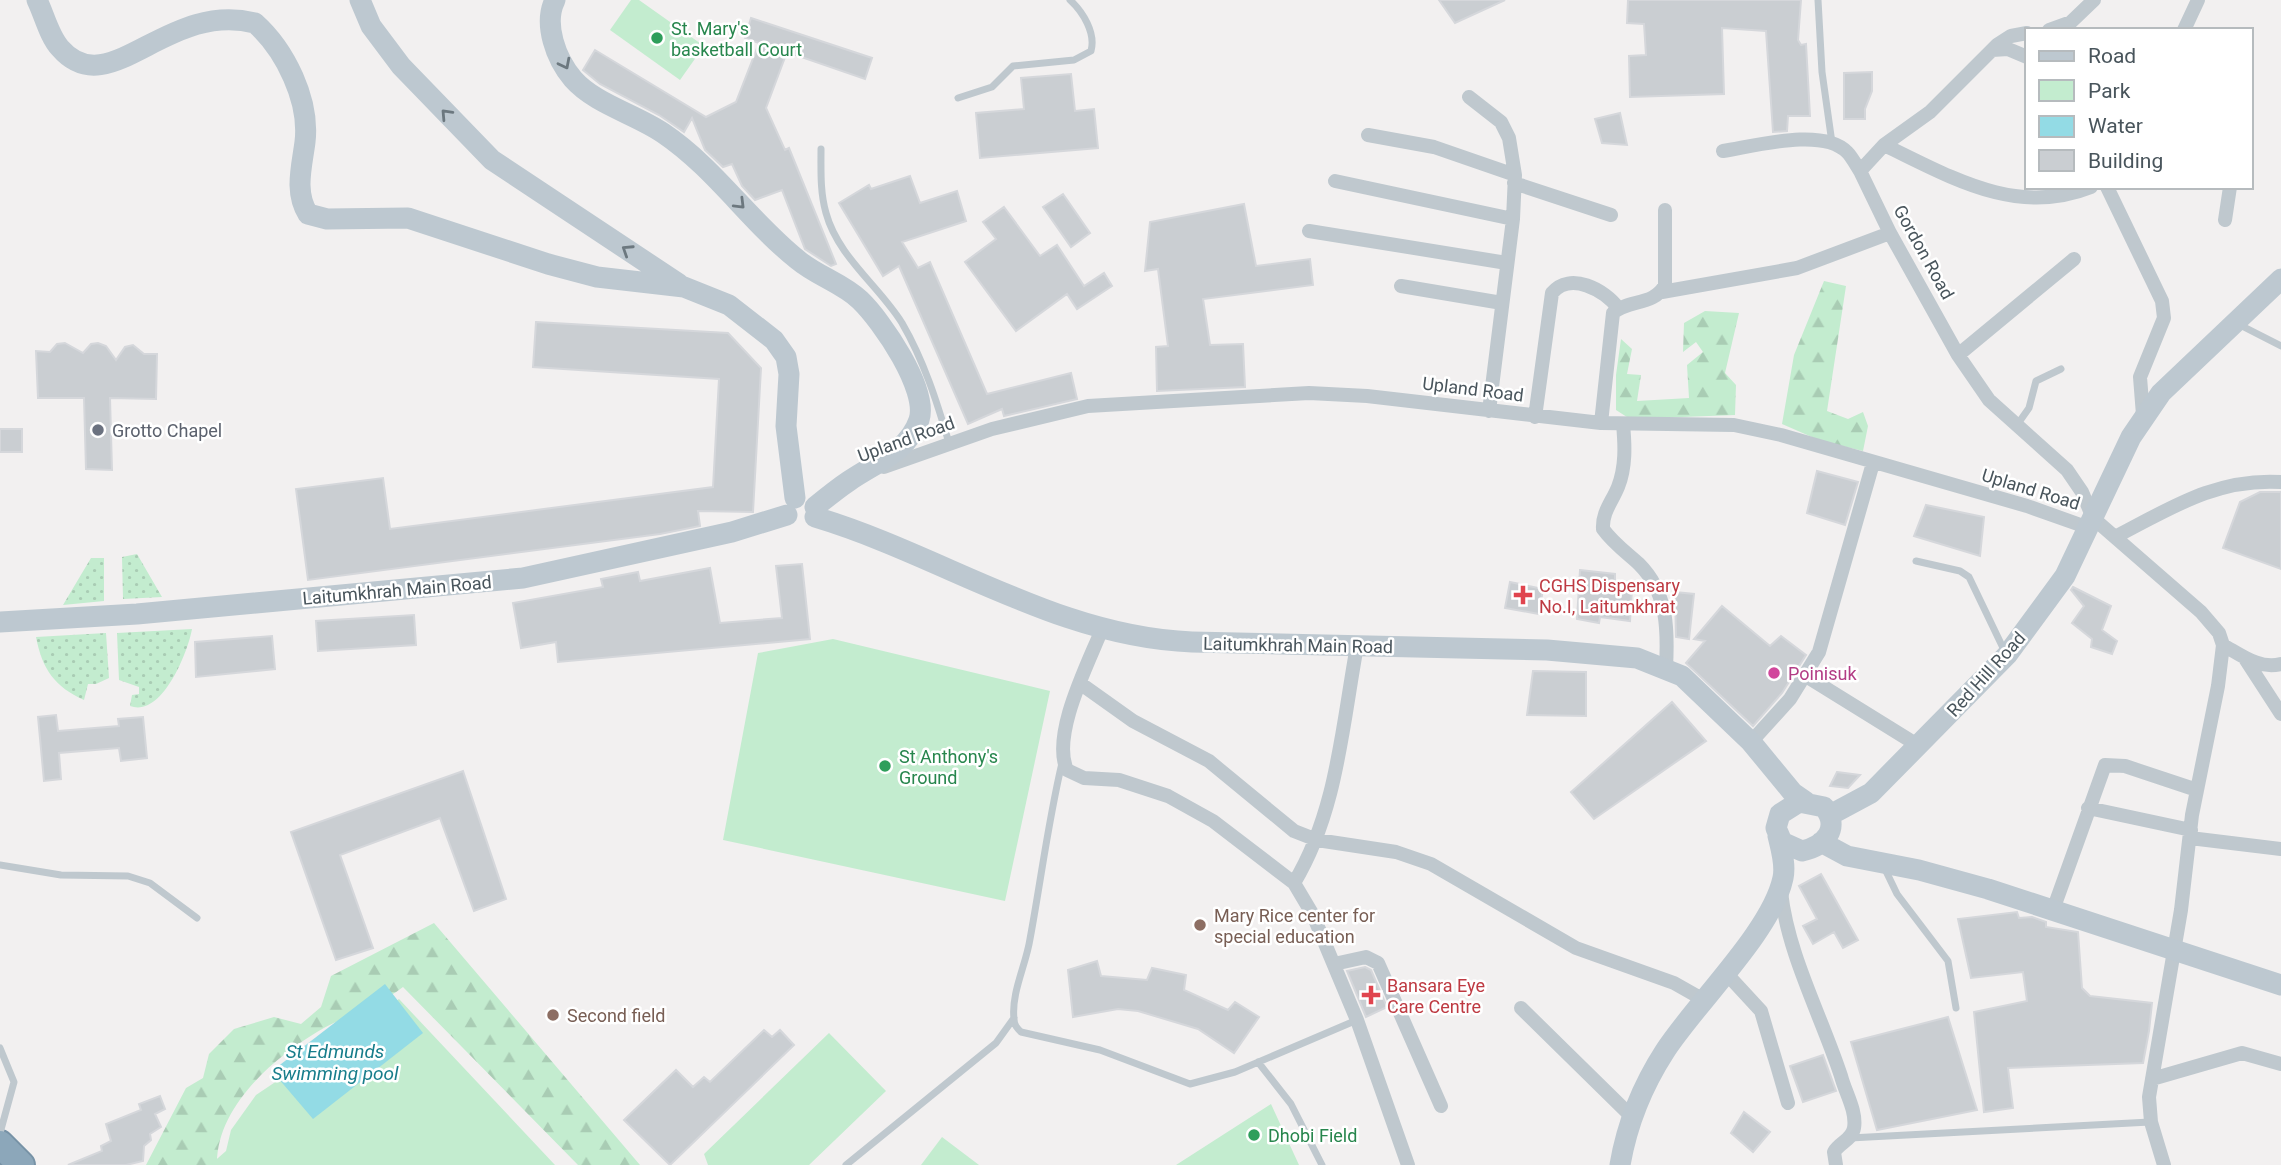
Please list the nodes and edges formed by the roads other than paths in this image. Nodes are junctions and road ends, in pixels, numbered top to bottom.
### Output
1 (37, 0) edge
2 (360, 0) edge
3 (555, 0) edge
4 (1070, 0) edge
5 (1818, 0) edge
6 (2094, 0) edge
7 (2198, 0) edge
8 (211, 1) edge
9 (148, 23) dead end
10 (2054, 28) edge
11 (2185, 28) edge
12 (2025, 33) edge
13 (1992, 50) junction
14 (2025, 56) edge
15 (1469, 97) dead end
16 (958, 98) dead end
17 (1368, 135) dead end
18 (1832, 143) junction
19 (1884, 145) junction
20 (821, 149) dead end
21 (1723, 151) dead end
22 (1860, 171) junction
23 (1515, 179) junction
24 (1335, 181) dead end
25 (2084, 189) edge
26 (2108, 189) edge
27 (2230, 189) edge
28 (1665, 210) dead end
29 (1611, 215) dead end
30 (1513, 219) junction
31 (2225, 220) dead end
32 (1309, 230) dead end
33 (1890, 233) junction
34 (2074, 259) dead end
35 (1507, 262) junction
36 (2281, 279) edge
37 (1401, 286) dead end
38 (684, 287) junction
39 (1662, 292) junction
40 (1502, 303) junction
41 (1618, 308) junction
42 (2234, 322) junction
43 (2281, 346) edge
44 (1958, 355) junction
45 (2062, 369) dead end
46 (1489, 411) junction
47 (2143, 415) junction
48 (1535, 417) junction
49 (1601, 423) junction
50 (1623, 424) junction
51 (2017, 426) junction
52 (949, 443) junction
53 (1873, 463) junction
54 (850, 480) junction
55 (2281, 482) edge
56 (791, 507) junction
57 (815, 512) junction
58 (2095, 515) junction
59 (2115, 537) junction
60 (1916, 561) dead end
61 (0, 622) edge
62 (1102, 629) junction
63 (2223, 645) junction
64 (1357, 646) junction
65 (2007, 656) junction
66 (2244, 657) junction
67 (2281, 664) edge
68 (1666, 668) junction
69 (1806, 676) junction
70 (1081, 684) junction
71 (2281, 714) edge
72 (1751, 742) junction
73 (1919, 746) junction
74 (1062, 760) junction
75 (1765, 761) junction
76 (2197, 790) junction
77 (1806, 802) junction
78 (2088, 808) junction
79 (1830, 815) junction
80 (1778, 828) junction
81 (2191, 834) junction
82 (1317, 839) junction
83 (1816, 846) junction
84 (2281, 849) edge
85 (1882, 863) junction
86 (0, 865) edge
87 (1782, 882) junction
88 (1294, 883) junction
89 (2053, 910) junction
90 (197, 918) dead end
91 (2175, 950) junction
92 (1334, 964) junction
93 (1725, 972) junction
94 (2281, 985) edge
95 (1704, 1000) junction
96 (1521, 1008) dead end
97 (1956, 1008) dead end
98 (1014, 1018) junction
99 (1357, 1020) junction
100 (0, 1048) edge
101 (1258, 1062) junction
102 (2281, 1064) edge
103 (2152, 1079) junction
104 (1788, 1103) dead end
105 (1441, 1106) dead end
106 (1632, 1117) junction
107 (2151, 1122) junction
108 (0, 1133) edge
109 (1850, 1138) junction
110 (0, 1144) edge
111 (20, 1165) edge
112 (846, 1165) edge
113 (1322, 1165) edge
114 (1408, 1165) edge
115 (1620, 1165) edge
116 (1836, 1165) edge
117 (2164, 1165) edge

1 - 9 street
38 -> 2 street
3 -> 54 street
4 - 16 lane
5 - 18 lane
6 - 10 street
7 - 11 street
8 - 38 street
12 - 13 street
13 - 14 street
13 - 19 street
15 - 23 street
17 - 23 street
18 - 21 street
18 - 22 street, Gordon Road
19 - 22 street
19 - 25 street
20 - 52 lane
22 - 33 street, Gordon Road
23 - 29 street
23 - 30 street
24 - 30 street
26 - 47 street
27 - 31 street
28 - 39 street
30 - 35 street
32 - 35 street
33 - 39 street
33 - 44 street, Gordon Road
34 - 44 street
35 - 40 street
36 - 42 street, Red Hill Road
37 - 40 street
38 - 56 street
39 - 41 street
40 - 46 street
41 - 48 street
41 - 49 street
42 - 43 lane
42 - 47 street, Red Hill Road
44 - 51 street, Gordon Road
45 - 51 lane
46 - 48 street, Upland Road
46 - 52 street, Upland Road
47 - 58 street, Red Hill Road
48 - 49 street, Upland Road
49 - 50 street, Upland Road
50 - 53 street, Upland Road
50 - 68 street
51 - 58 street, Gordon Road
52 - 54 street, Upland Road
53 - 58 street, Upland Road
53 - 69 street
54 - 57 street
55 - 59 street
56 - 57 street, Laitumkhrah Main Road
56 - 61 street, Laitumkhrah Main Road
57 - 62 street, Laitumkhrah Main Road
58 - 59 street
58 - 65 street, Red Hill Road
59 - 63 street
60 - 65 lane
62 - 64 street, Laitumkhrah Main Road
62 - 70 street
63 - 66 street
63 - 76 street
64 - 68 street, Laitumkhrah Main Road
64 - 82 street
65 - 73 street, Red Hill Road
66 - 67 street
66 - 71 street
68 - 72 street, Laitumkhrah Main Road
69 - 72 street
69 - 73 street
70 - 74 street
70 - 82 street
72 - 75 street, Laitumkhrah Main Road
73 - 79 street, Red Hill Road
74 - 88 street
74 - 98 lane
75 - 77 street, Laitumkhrah Main Road
75 - 80 street
76 - 78 street
76 - 81 street
77 - 79 street
77 - 80 street
78 - 81 street
78 - 89 street
79 - 83 street
80 - 83 street
80 - 87 street
81 - 84 street
81 - 91 street
82 - 88 street
82 - 95 street
83 - 85 street
83 - 87 street
85 - 89 street
85 - 97 lane
86 - 90 lane
87 - 93 street
87 - 109 street
88 - 92 street
89 - 91 street
91 - 94 street
91 - 103 street
92 - 99 street
92 - 105 street
93 - 95 street
93 - 104 street
95 - 106 street
96 - 106 street
98 - 101 lane
98 - 112 lane
99 - 101 lane
99 - 114 street
100 - 108 lane
101 - 113 lane
102 - 103 street
103 - 107 street
106 - 115 street
107 - 109 lane
107 - 117 street
109 - 116 street
110 - 111 highway

